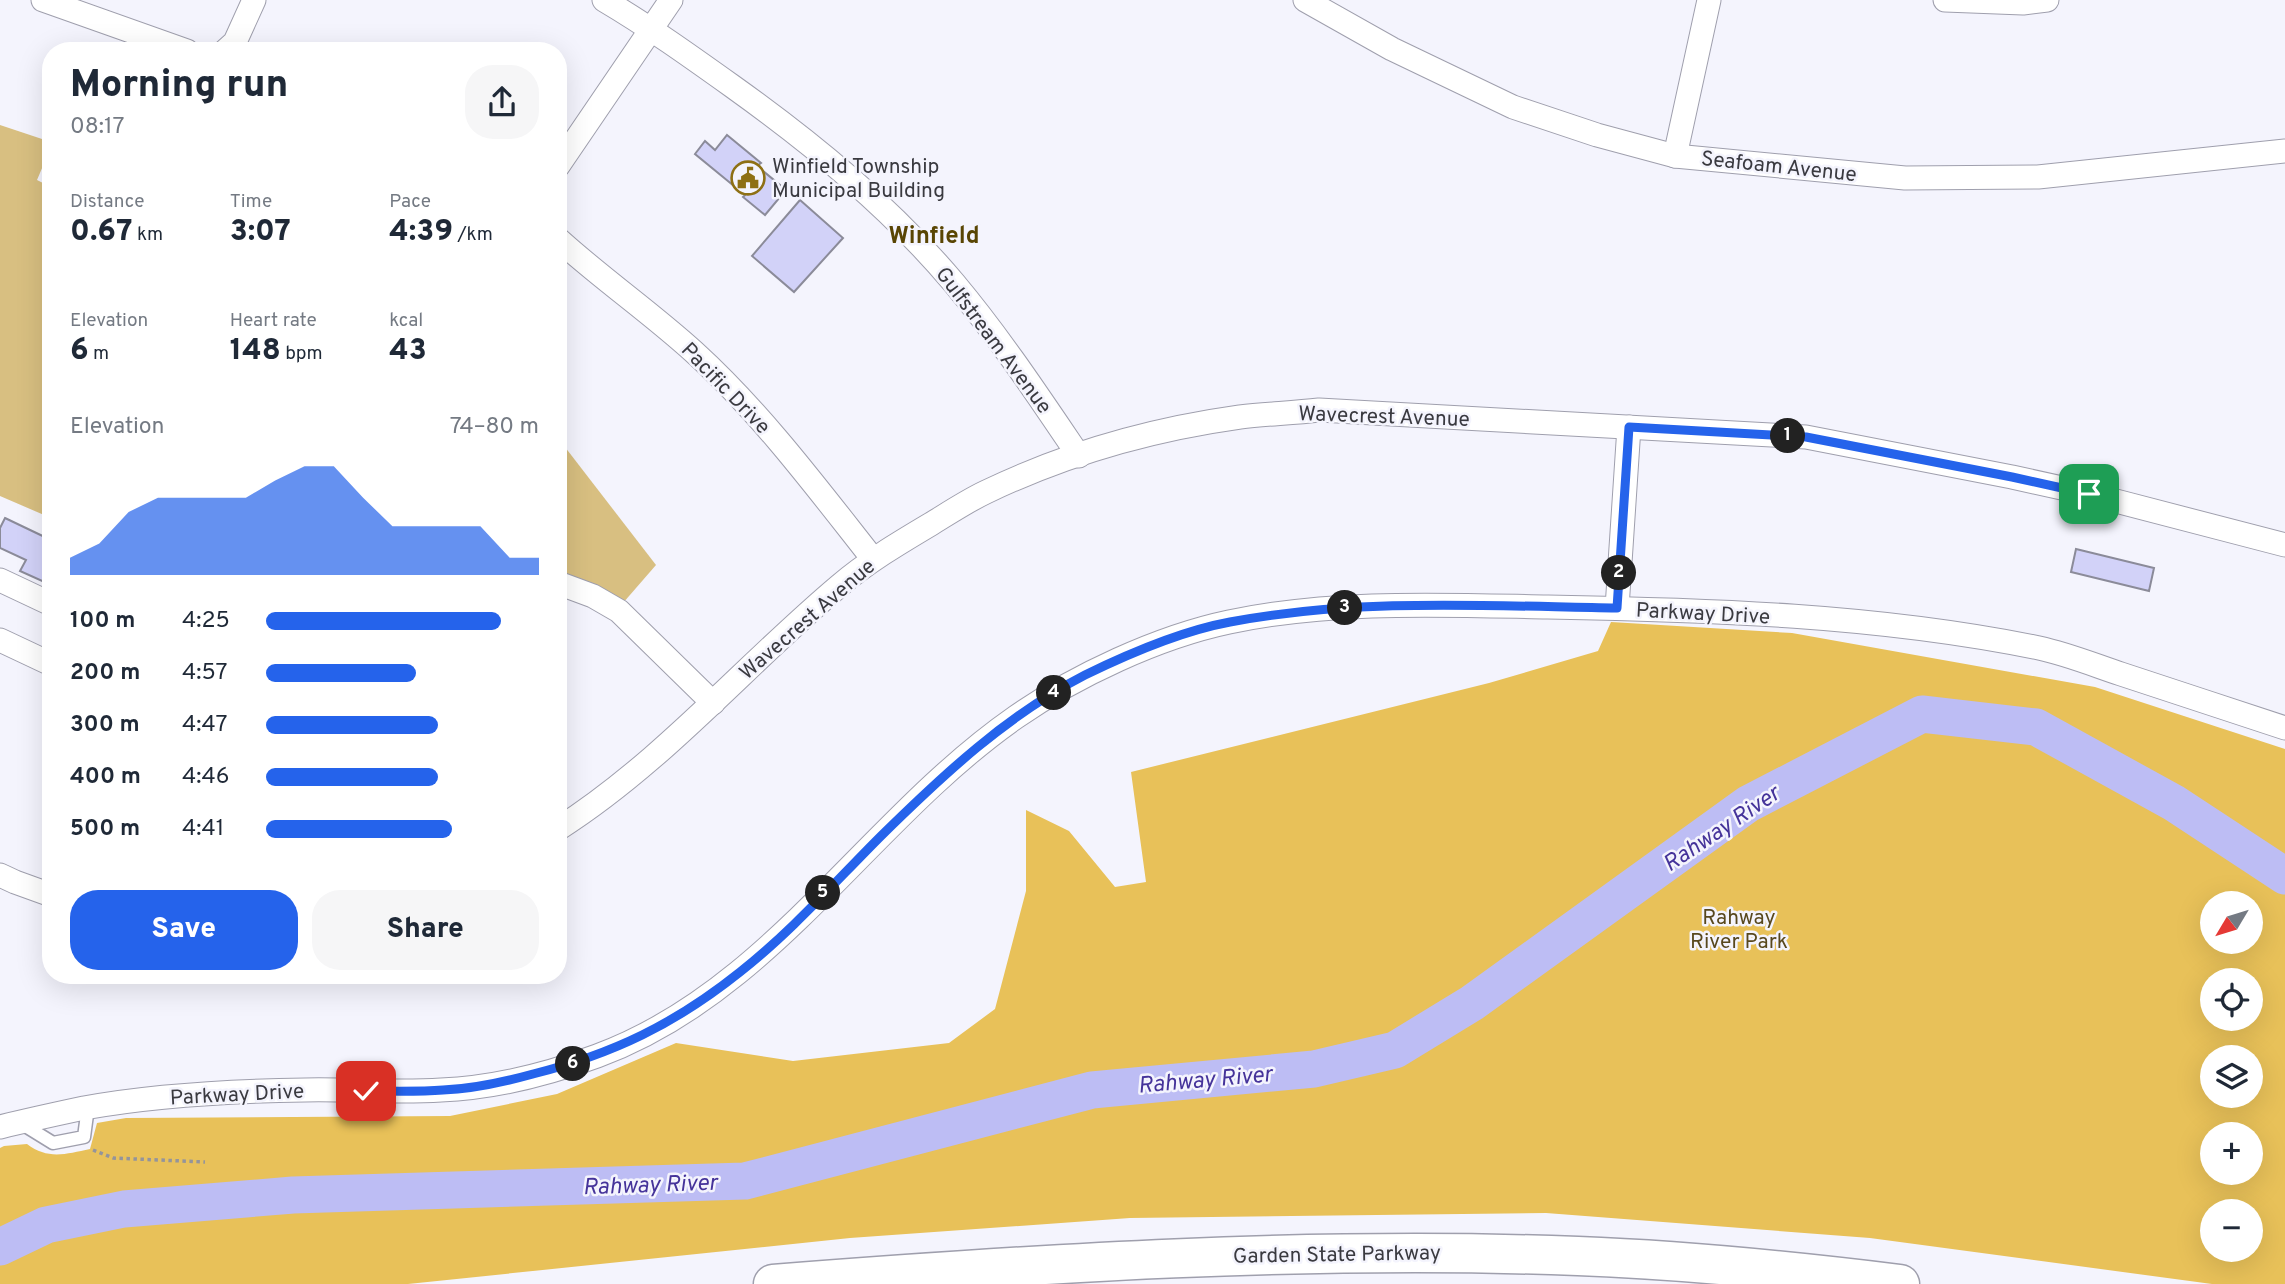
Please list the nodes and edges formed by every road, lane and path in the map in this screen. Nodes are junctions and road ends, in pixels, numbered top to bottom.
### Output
1 (43, 0) edge
2 (254, 0) edge
3 (604, 0) edge
4 (671, 0) edge
5 (1305, 0) edge
6 (1709, 0) edge
7 (1945, 0) edge
8 (2047, 0) edge
9 (653, 29) junction
10 (162, 42) edge
11 (235, 42) edge
12 (2285, 151) edge
13 (567, 153) edge
14 (1675, 156) junction
15 (567, 246) edge
16 (1629, 427) junction
17 (1079, 456) junction
18 (2285, 545) edge
19 (873, 559) junction
20 (0, 580) edge
21 (567, 586) edge
22 (42, 600) edge
23 (1617, 608) junction
24 (0, 640) edge
25 (42, 660) edge
26 (713, 703) junction
27 (2285, 728) edge
28 (567, 823) edge
29 (0, 875) edge
30 (42, 892) edge
31 (88, 1107) junction
32 (10, 1125) edge
33 (84, 1137) junction
34 (205, 1162) dead end
35 (773, 1284) edge
36 (1900, 1284) edge

1 - 10 street
2 - 11 street
3 - 9 street, Gulfstream Avenue
4 - 9 street
5 - 14 street, Seafoam Avenue
6 - 14 street
7 - 8 street
9 - 13 street
9 - 17 street, Gulfstream Avenue
12 - 14 street, Seafoam Avenue
15 - 19 street, Pacific Drive
16 - 17 street, Wavecrest Avenue
16 - 18 street, Wavecrest Avenue
16 - 23 street
17 - 19 street, Wavecrest Avenue
19 - 26 street, Wavecrest Avenue
20 - 22 street
21 - 26 street
23 - 27 street, Parkway Drive
23 - 31 street, Parkway Drive
24 - 25 street
26 - 28 street, Wavecrest Avenue
29 - 30 street
31 - 32 street, Parkway Drive
31 - 33 lane
32 - 33 lane
33 - 34 path
35 - 36 highway, Garden State Parkway

